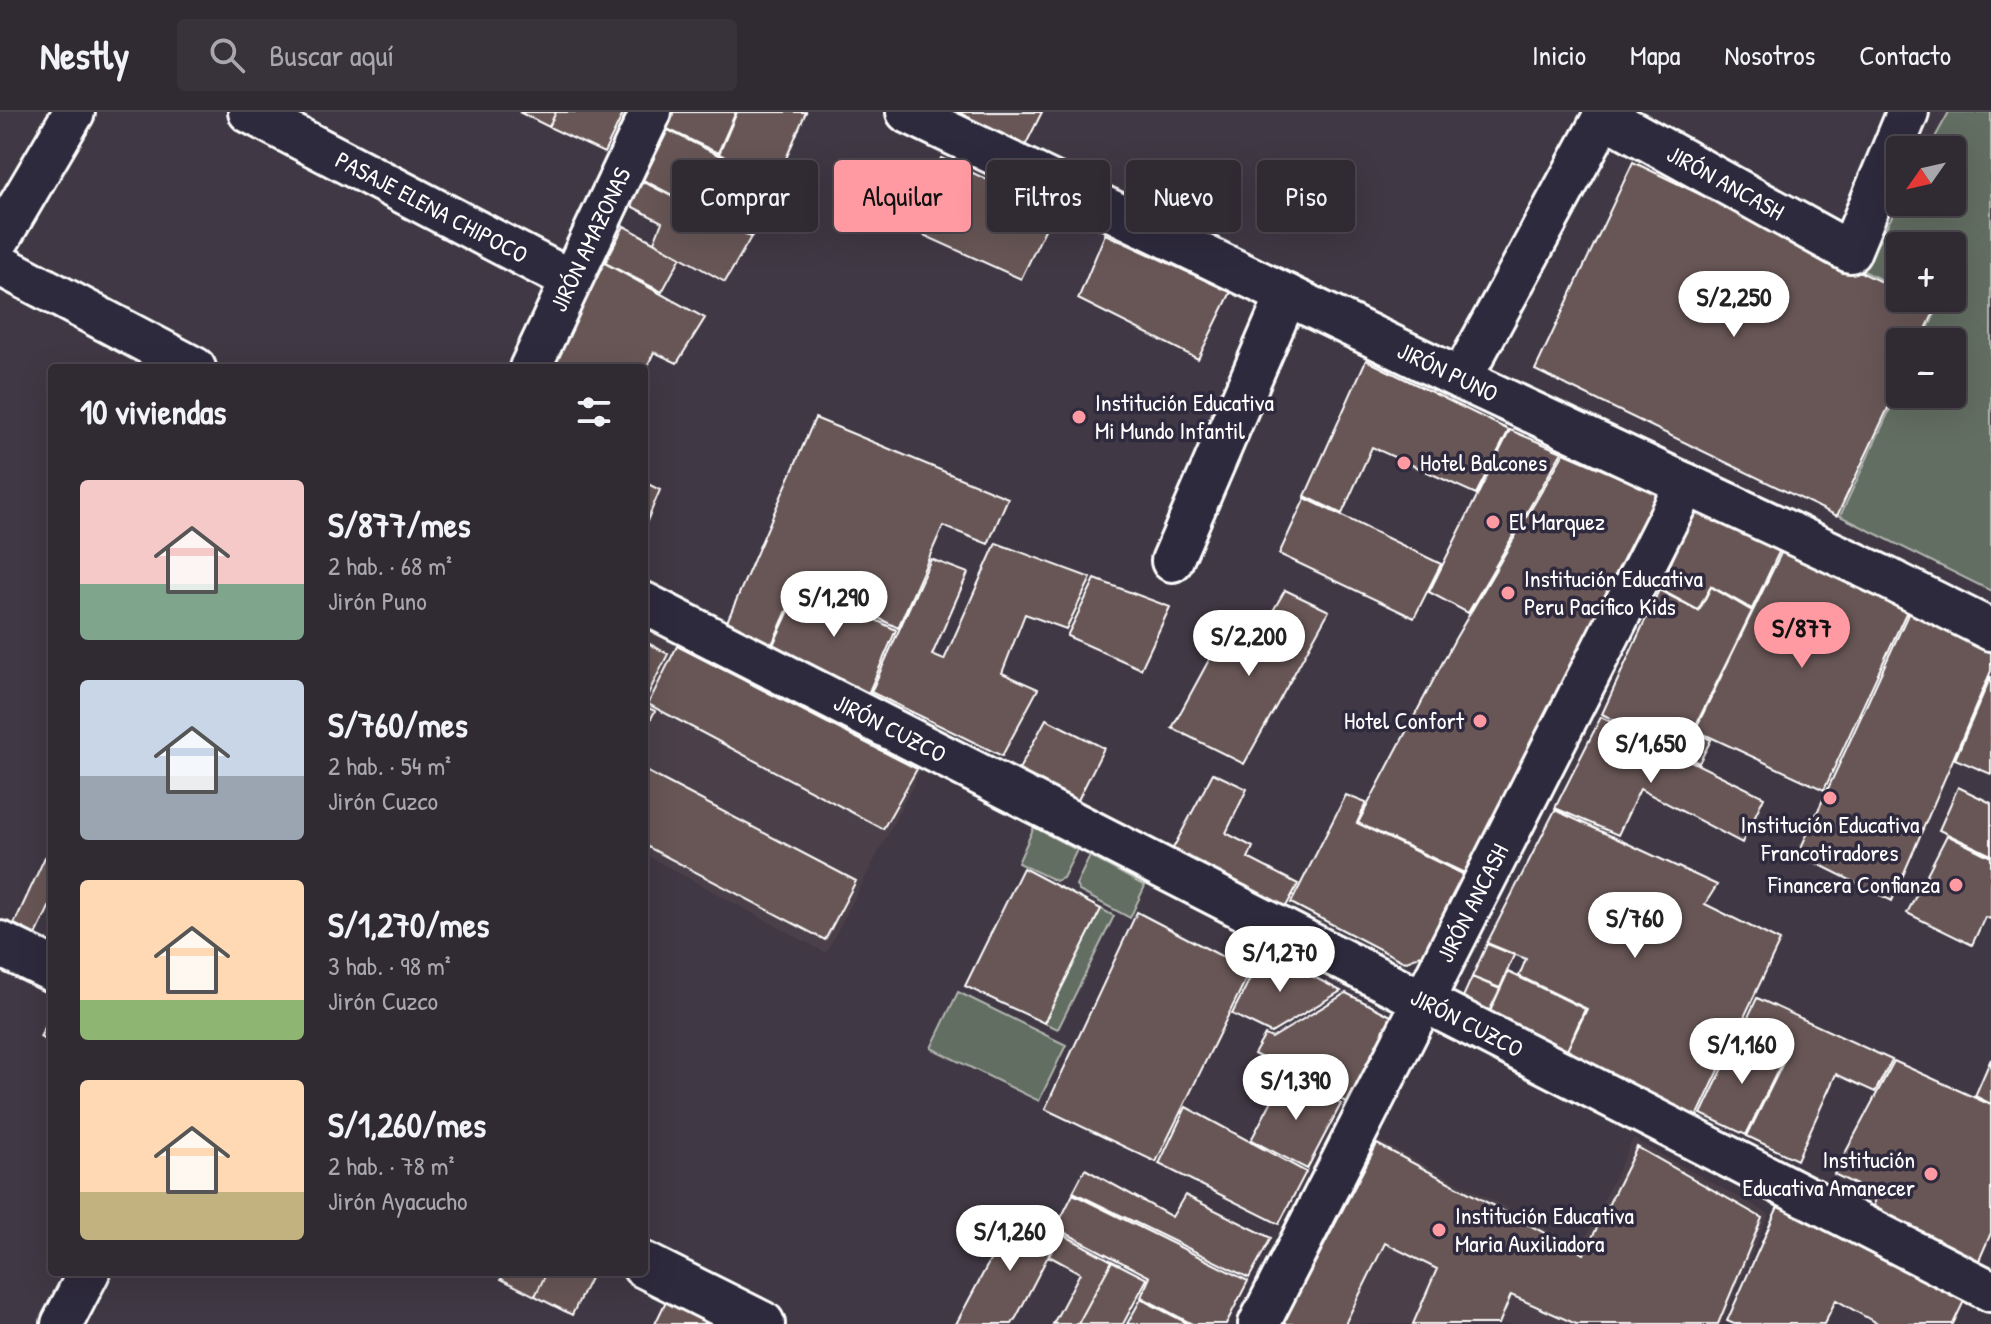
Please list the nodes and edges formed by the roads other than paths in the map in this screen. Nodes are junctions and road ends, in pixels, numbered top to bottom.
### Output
1 (74, 112) edge
2 (249, 112) edge
3 (651, 112) edge
4 (907, 112) edge
5 (1908, 112) edge
6 (1600, 114) edge
7 (0, 238) edge
8 (0, 265) edge
9 (570, 280) junction
10 (1287, 295) junction
11 (187, 364) edge
12 (532, 364) edge
13 (1461, 379) junction
14 (1686, 484) junction
15 (1172, 561) dead end
16 (648, 605) edge
17 (1991, 630) edge
18 (0, 944) edge
19 (48, 967) edge
20 (1423, 1002) junction
21 (648, 1267) edge
22 (87, 1276) edge
23 (1991, 1291) edge
24 (62, 1324) edge
25 (762, 1324) edge
26 (1259, 1324) edge

1 - 7 street
2 - 9 street, PASAJE ELENA CHIPOCO
3 - 9 street, JIRÓN AMAZONAS
4 - 10 street, JIRÓN PUNO
5 - 6 street, JIRÓN ANCASH
6 - 13 street, JIRÓN ANCASH
8 - 11 street
9 - 12 street, JIRÓN AMAZONAS
10 - 13 street, JIRÓN PUNO
10 - 15 street
13 - 14 street, JIRÓN PUNO
14 - 17 street, JIRÓN PUNO
14 - 20 street, JIRÓN ANCASH
16 - 20 street, JIRÓN CUZCO
18 - 19 main road
20 - 23 street, JIRÓN CUZCO
20 - 26 street, JIRÓN ANCASH
21 - 25 main road
22 - 24 street

